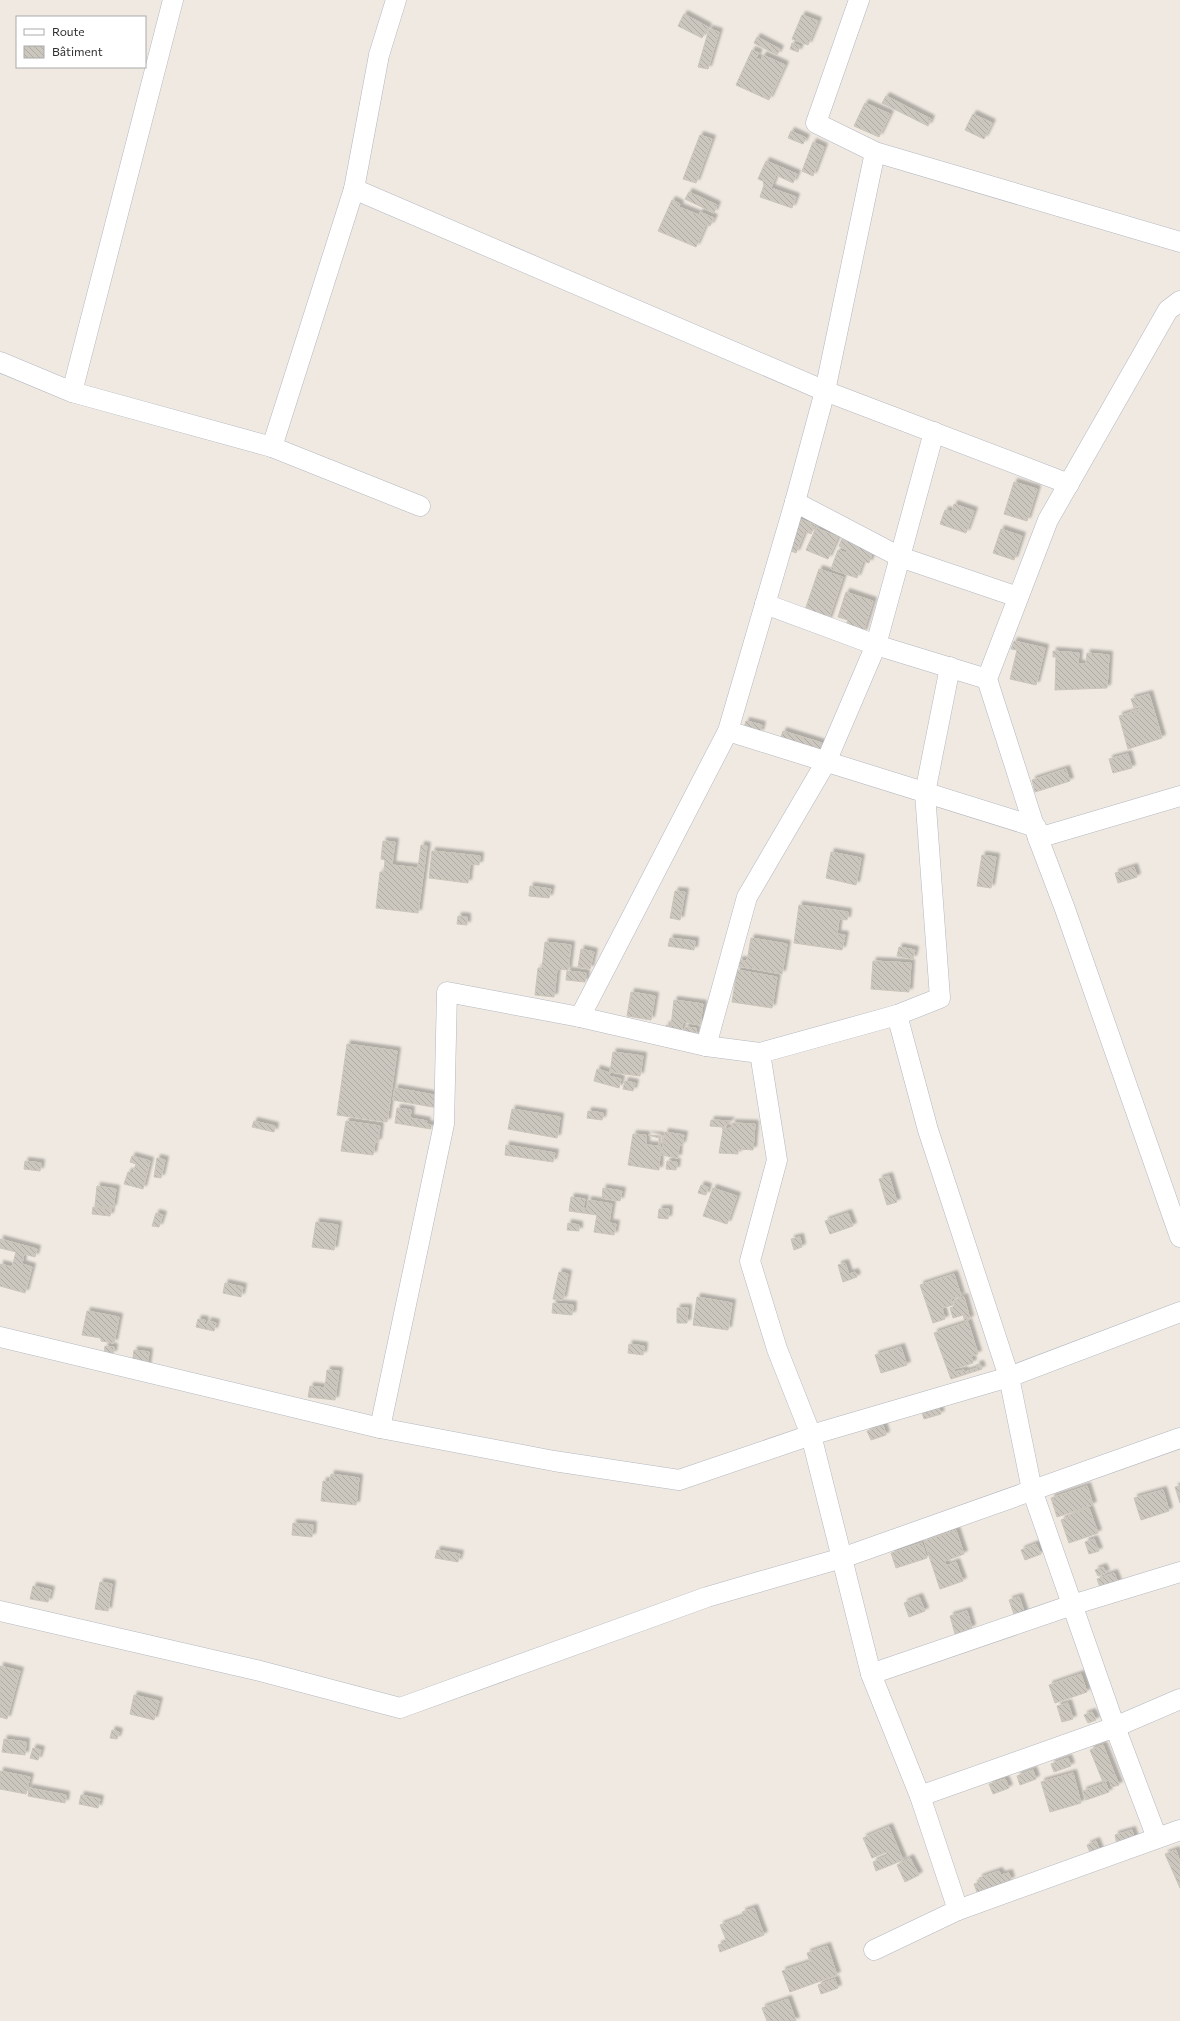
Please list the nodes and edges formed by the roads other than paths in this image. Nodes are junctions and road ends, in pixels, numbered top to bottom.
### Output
1 (173, 0) edge
2 (396, 0) edge
3 (859, 0) edge
4 (875, 152) junction
5 (354, 189) junction
6 (1180, 242) edge
7 (1180, 301) edge
8 (0, 362) edge
9 (825, 391) junction
10 (72, 392) junction
11 (934, 432) junction
12 (272, 447) junction
13 (1069, 484) junction
14 (795, 502) junction
15 (420, 506) dead end
16 (900, 557) junction
17 (1018, 597) junction
18 (765, 604) junction
19 (876, 645) junction
20 (950, 667) junction
21 (987, 679) junction
22 (728, 731) junction
23 (826, 762) junction
24 (925, 793) junction
25 (1180, 796) edge
26 (1037, 832) junction
27 (897, 1015) junction
28 (580, 1017) junction
29 (706, 1046) junction
30 (760, 1053) junction
31 (1180, 1237) edge
32 (1180, 1312) edge
33 (0, 1337) edge
34 (1009, 1378) junction
35 (380, 1428) junction
36 (811, 1435) junction
37 (1180, 1438) edge
38 (1032, 1490) junction
39 (842, 1558) junction
40 (1180, 1572) edge
41 (1072, 1605) junction
42 (0, 1611) edge
43 (871, 1674) junction
44 (1180, 1699) edge
45 (1115, 1727) junction
46 (920, 1796) junction
47 (1180, 1830) edge
48 (1157, 1838) junction
49 (958, 1910) junction
50 (874, 1950) dead end

1 - 10 street
2 - 5 street
3 - 4 street
4 - 6 street
4 - 9 street
5 - 9 street
5 - 12 street
7 - 13 street
8 - 10 street
9 - 11 street
9 - 14 street
10 - 12 street
11 - 13 street
11 - 16 street
12 - 15 street
13 - 17 street
14 - 16 street
14 - 18 street
16 - 17 street
16 - 19 street
17 - 21 street
18 - 19 street
18 - 22 street
19 - 20 street
19 - 23 street
20 - 21 street
20 - 24 street
21 - 26 street
22 - 23 street
22 - 28 street
23 - 24 street
23 - 29 street
24 - 26 street
24 - 27 street
25 - 26 street
26 - 31 street
27 - 30 street
27 - 34 street
28 - 29 street
28 - 35 street
29 - 30 street
30 - 36 street
32 - 34 street
33 - 35 street
34 - 36 street
34 - 38 street
35 - 36 street
36 - 39 street
37 - 38 street
38 - 39 street
38 - 41 street
39 - 42 street
39 - 43 street
40 - 41 street
41 - 43 street
41 - 45 street
43 - 46 street
44 - 45 street
45 - 46 street
45 - 48 street
46 - 49 street
47 - 48 street
48 - 49 street
49 - 50 street

